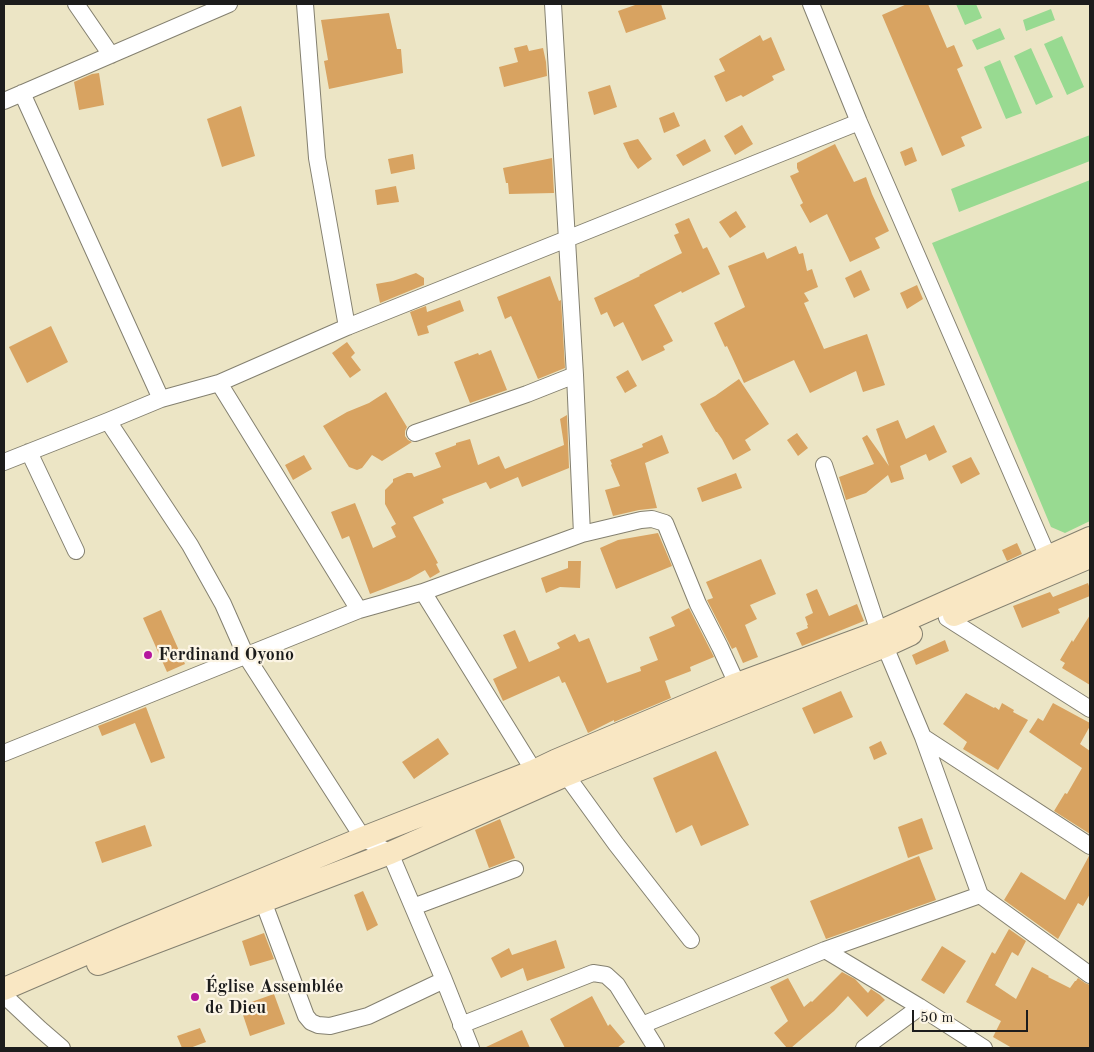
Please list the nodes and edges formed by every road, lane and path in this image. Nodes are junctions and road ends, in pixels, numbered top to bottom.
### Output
1 (76, 4) edge
2 (226, 4) edge
3 (305, 4) edge
4 (553, 4) edge
5 (811, 4) edge
6 (111, 55) junction
7 (22, 93) junction
8 (4, 101) edge
9 (860, 122) junction
10 (567, 239) junction
11 (347, 326) junction
12 (575, 375) junction
13 (219, 383) junction
14 (161, 399) junction
15 (108, 421) junction
16 (415, 433) dead end
17 (29, 452) junction
18 (4, 462) edge
19 (824, 464) dead end
20 (582, 534) junction
21 (1090, 538) edge
22 (76, 551) dead end
23 (1090, 557) edge
24 (1052, 565) junction
25 (423, 592) junction
26 (359, 610) junction
27 (947, 618) junction
28 (882, 639) junction
29 (246, 656) junction
30 (737, 684) junction
31 (1090, 709) edge
32 (923, 737) junction
33 (4, 753) edge
34 (534, 771) junction
35 (566, 775) junction
36 (363, 838) junction
37 (1090, 846) edge
38 (390, 853) junction
39 (516, 869) dead end
40 (980, 895) junction
41 (263, 901) junction
42 (413, 907) junction
43 (691, 940) dead end
44 (129, 944) junction
45 (825, 950) junction
46 (1090, 975) edge
47 (444, 980) junction
48 (5, 996) edge
49 (920, 1007) junction
50 (461, 1025) junction
51 (642, 1025) junction
52 (62, 1048) edge
53 (471, 1048) edge
54 (656, 1048) edge
55 (864, 1048) edge
56 (984, 1048) edge

1 - 6 street
2 - 6 street
3 - 11 street
4 - 10 street
5 - 9 street
6 - 7 street
7 - 8 street
7 - 14 street
9 - 10 street
9 - 24 street
10 - 11 street
10 - 12 street
11 - 13 street
12 - 16 street
12 - 20 street
13 - 14 street
13 - 26 street
14 - 15 street
15 - 17 street
15 - 29 street
17 - 18 street
17 - 22 street
19 - 28 street
20 - 25 street
20 - 30 street
21 - 24 main road
23 - 24 main road
24 - 27 main road
24 - 28 main road
25 - 26 street
25 - 34 street
26 - 29 street
27 - 28 main road
27 - 31 street
28 - 30 main road
28 - 32 street
28 - 35 main road
29 - 33 street
29 - 36 street
30 - 34 main road
32 - 37 street
32 - 40 street
34 - 36 main road
35 - 38 main road
35 - 43 street
36 - 38 street
36 - 44 main road
38 - 41 main road
38 - 42 street
39 - 42 street
40 - 45 street
40 - 46 street
41 - 44 main road
41 - 47 street
42 - 47 street
44 - 48 main road
45 - 49 street
45 - 51 street
47 - 50 street
48 - 52 street
49 - 55 street
49 - 56 street
50 - 51 street
50 - 53 street
51 - 54 street

